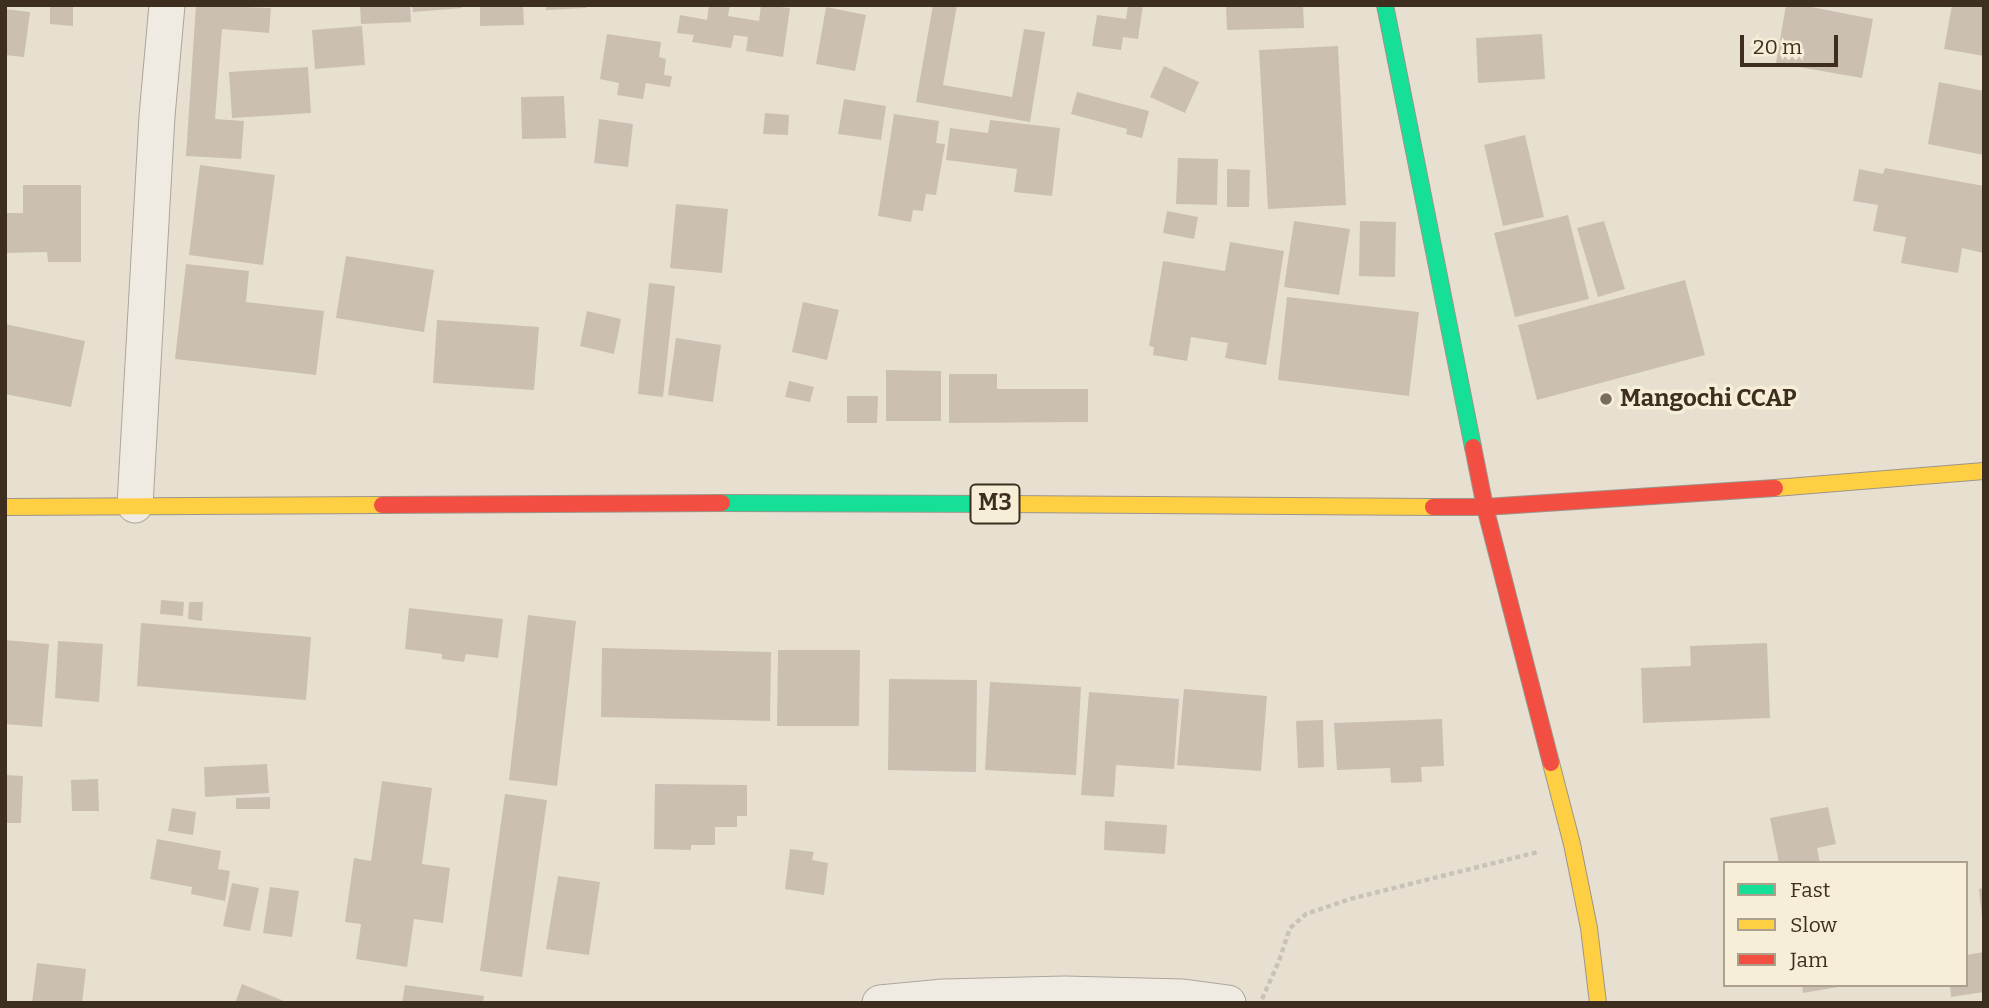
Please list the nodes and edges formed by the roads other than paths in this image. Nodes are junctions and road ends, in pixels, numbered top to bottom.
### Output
1 (167, 5) edge
2 (1385, 5) edge
3 (1984, 471) edge
4 (135, 505) junction
5 (5, 507) edge
6 (1485, 507) junction
7 (880, 1003) edge
8 (1228, 1003) edge
9 (1598, 1003) edge

1 - 4 street
2 - 6 main road
3 - 6 main road, M3
4 - 5 main road, M3
4 - 6 main road, M3
6 - 9 main road
7 - 8 street

